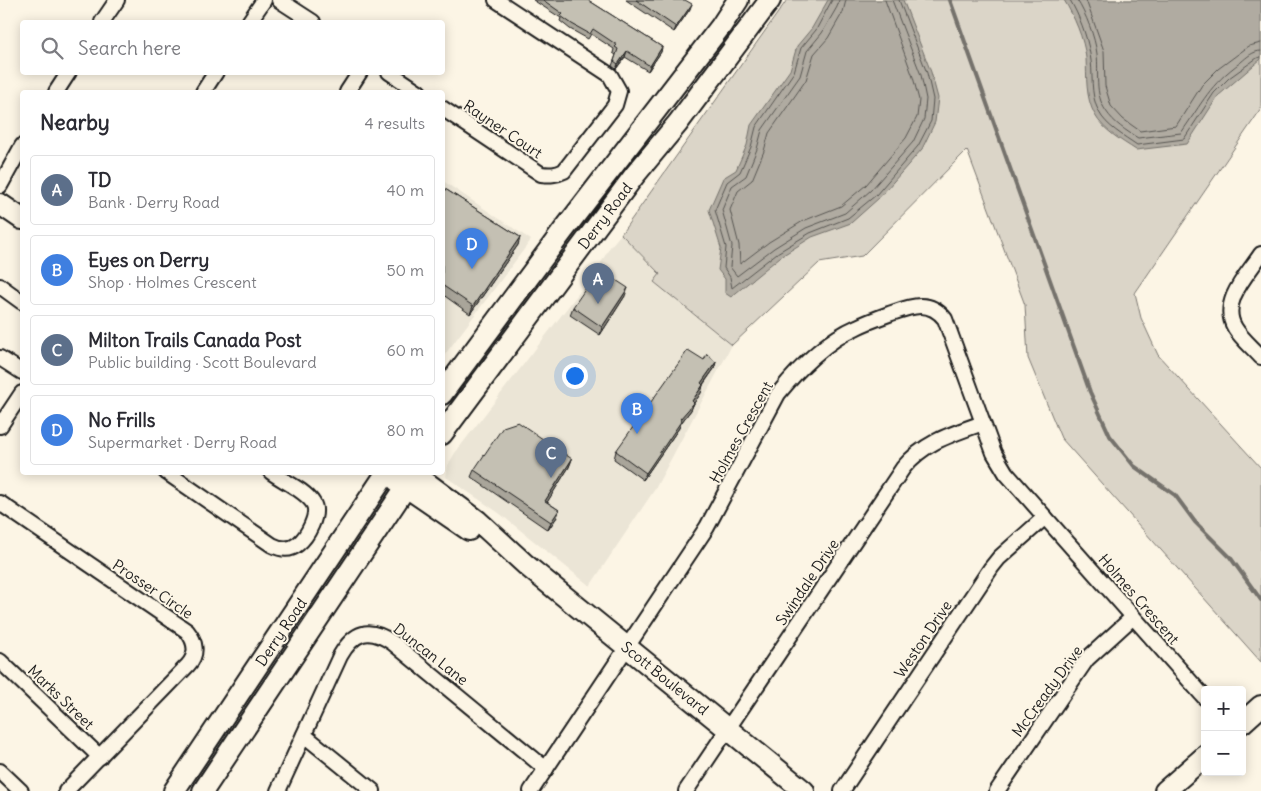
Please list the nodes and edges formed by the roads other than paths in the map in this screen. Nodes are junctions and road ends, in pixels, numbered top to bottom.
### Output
1 (117, 0) edge
2 (264, 0) edge
3 (279, 0) edge
4 (496, 0) edge
5 (738, 0) edge
6 (770, 0) edge
7 (103, 20) edge
8 (250, 20) edge
9 (310, 20) edge
10 (67, 75) edge
11 (214, 75) edge
12 (358, 75) edge
13 (394, 75) edge
14 (57, 90) edge
15 (204, 90) edge
16 (348, 90) edge
17 (416, 90) edge
18 (445, 110) edge
19 (20, 150) edge
20 (0, 186) edge
21 (0, 204) edge
22 (20, 218) edge
23 (1261, 254) edge
24 (0, 286) edge
25 (20, 301) edge
26 (0, 358) edge
27 (1261, 358) edge
28 (20, 371) edge
29 (445, 390) edge
30 (20, 396) edge
31 (983, 423) junction
32 (0, 426) edge
33 (445, 430) edge
34 (170, 475) edge
35 (275, 475) edge
36 (386, 475) edge
37 (400, 475) edge
38 (412, 477) edge
39 (0, 503) edge
40 (1045, 517) junction
41 (1133, 617) junction
42 (627, 647) junction
43 (0, 661) edge
44 (1201, 694) edge
45 (1261, 706) edge
46 (1246, 719) edge
47 (727, 730) junction
48 (304, 735) junction
49 (100, 756) junction
50 (1201, 760) edge
51 (546, 769) junction
52 (0, 771) edge
53 (21, 791) edge
54 (66, 791) edge
55 (174, 791) edge
56 (203, 791) edge
57 (278, 791) edge
58 (373, 791) edge
59 (531, 791) edge
60 (686, 791) edge
61 (804, 791) edge
62 (842, 791) edge
63 (997, 791) edge
64 (1165, 791) edge

1 - 7 street
2 - 8 street
3 - 9 street
4 - 18 street, Rayner Court
5 - 29 main road, Derry Road
6 - 33 main road, Derry Road
10 - 14 street
11 - 15 street
12 - 16 street
13 - 17 street
19 - 20 street
21 - 22 main road
23 - 27 street
24 - 25 street
26 - 28 street
30 - 32 street
31 - 40 street, Holmes Crescent
31 - 42 street, Holmes Crescent
31 - 47 street, Swindale Drive
34 - 35 street
36 - 55 main road, Derry Road
37 - 38 main road, Scott Boulevard
38 - 42 main road, Scott Boulevard
38 - 56 main road, Derry Road
39 - 49 street, Prosser Circle
40 - 41 street, Holmes Crescent
40 - 62 street, Weston Drive
41 - 44 street, Holmes Crescent
41 - 63 street, McCready Drive
42 - 47 main road, Scott Boulevard
42 - 51 street, Holmes Crescent
43 - 49 street, Marks Street
45 - 46 main road
47 - 60 street, Swindale Drive
47 - 61 main road, Scott Boulevard
48 - 51 street, Duncan Lane
48 - 57 street, Duncan Lane
48 - 58 street
49 - 54 street, Prosser Circle
50 - 64 main road
51 - 59 street, Holmes Crescent
52 - 53 street

